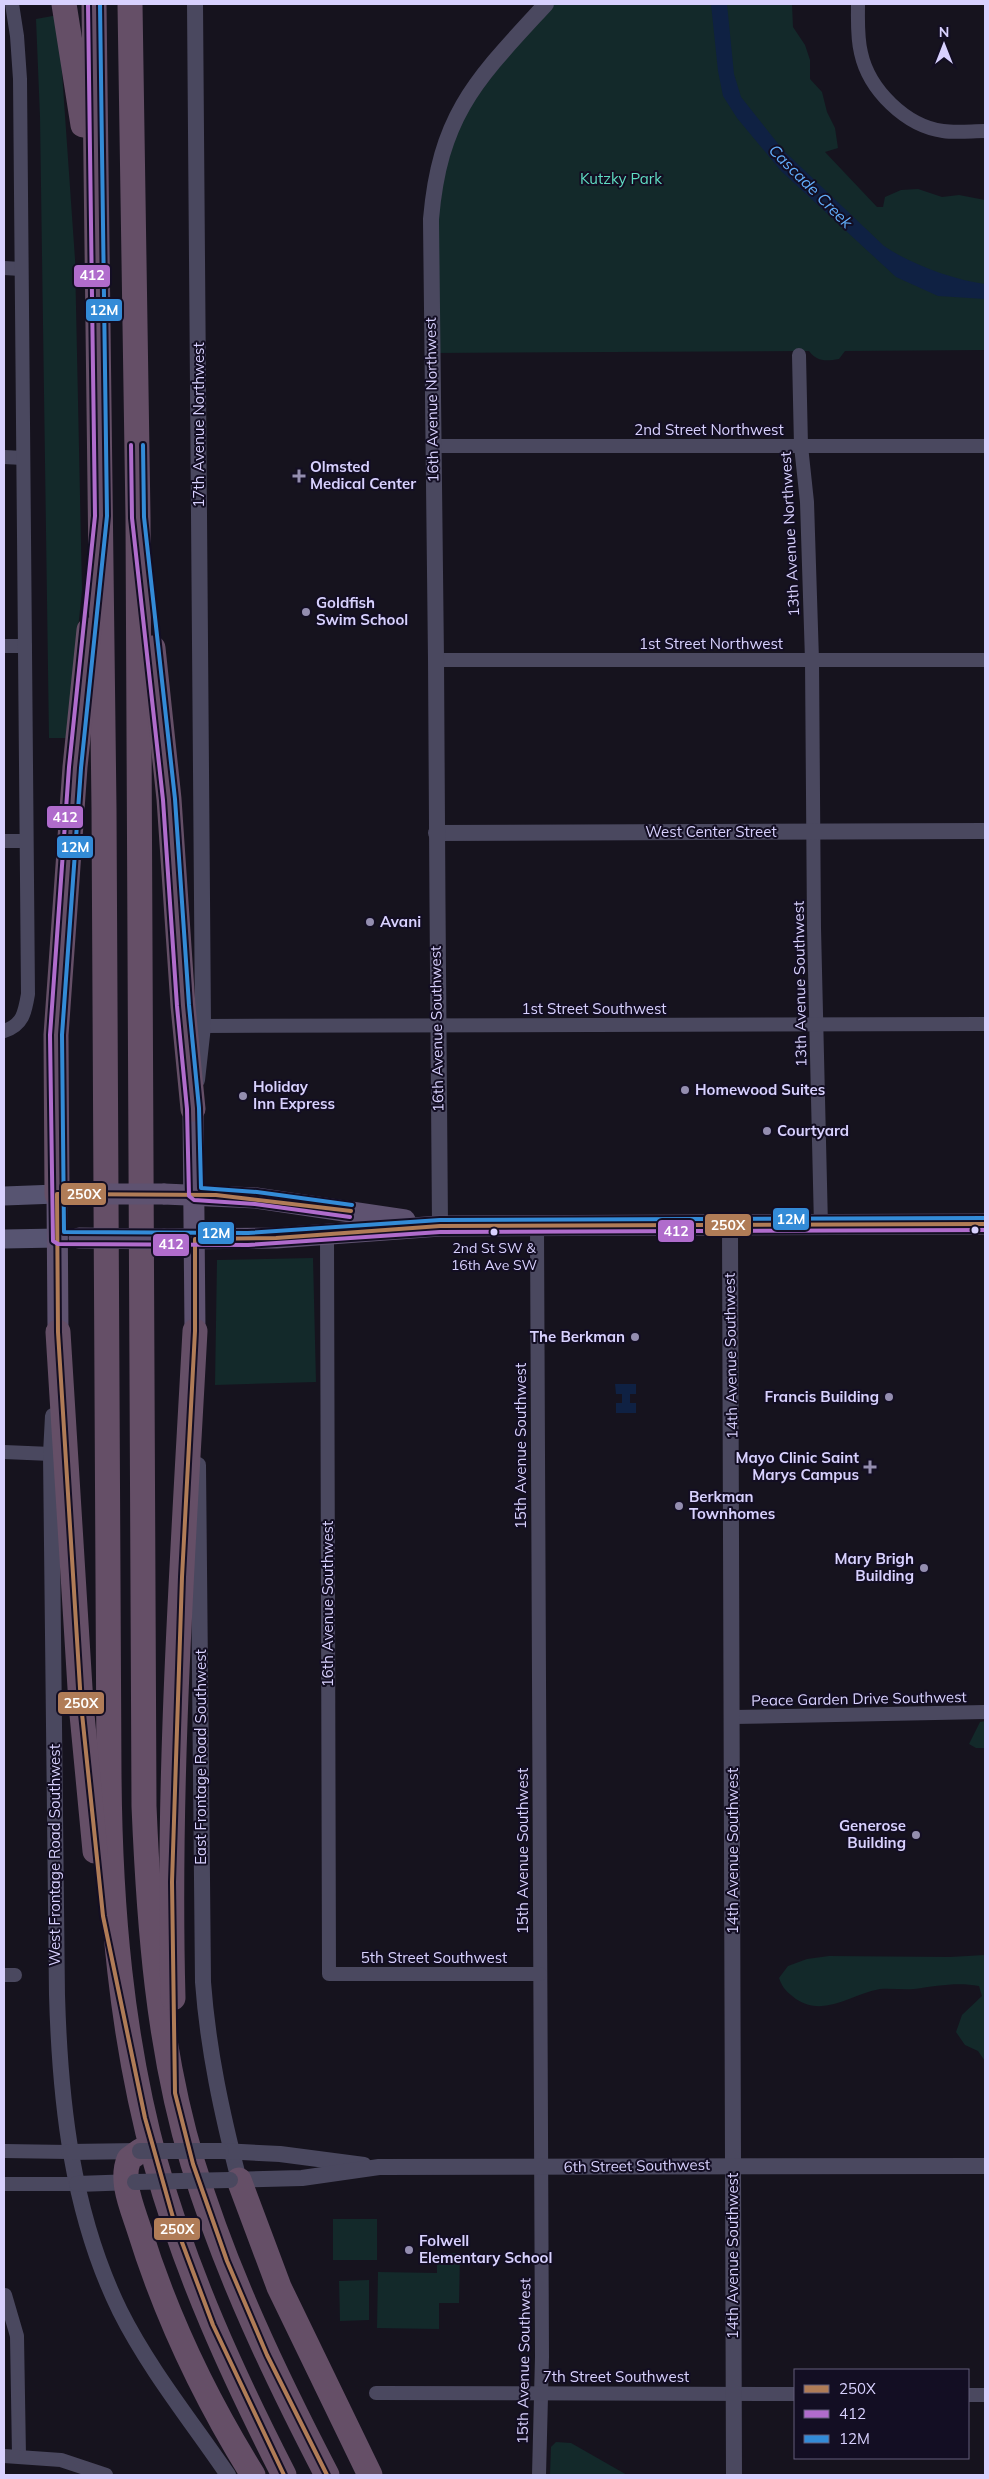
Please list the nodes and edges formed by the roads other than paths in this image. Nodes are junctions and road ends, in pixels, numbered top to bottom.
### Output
1 (12, 4) edge
2 (64, 4) edge
3 (94, 4) edge
4 (130, 4) edge
5 (140, 4) edge
6 (195, 4) edge
7 (546, 4) edge
8 (858, 4) edge
9 (132, 84) junction
10 (985, 131) edge
11 (98, 243) junction
12 (4, 268) edge
13 (21, 269) junction
14 (799, 355) dead end
15 (432, 446) junction
16 (801, 446) junction
17 (985, 446) edge
18 (4, 457) edge
19 (23, 458) junction
20 (101, 516) junction
21 (138, 517) junction
22 (4, 646) edge
23 (25, 646) junction
24 (436, 660) junction
25 (812, 660) junction
26 (985, 660) edge
27 (985, 831) edge
28 (436, 832) junction
29 (813, 832) junction
30 (4, 841) edge
31 (26, 841) junction
32 (817, 1024) junction
33 (985, 1024) edge
34 (203, 1026) junction
35 (437, 1026) junction
36 (4, 1032) edge
37 (193, 1109) junction
38 (68, 1194) junction
39 (195, 1194) junction
40 (4, 1196) edge
41 (985, 1224) edge
42 (440, 1226) junction
43 (730, 1226) junction
44 (821, 1226) junction
45 (537, 1227) junction
46 (327, 1234) junction
47 (58, 1238) junction
48 (4, 1239) edge
49 (195, 1239) junction
50 (196, 1331) junction
51 (58, 1332) junction
52 (4, 1452) edge
53 (51, 1454) junction
54 (985, 1712) edge
55 (733, 1717) junction
56 (329, 1974) joint
57 (540, 1974) junction
58 (124, 2010) junction
59 (176, 2093) junction
60 (4, 2151) edge
61 (140, 2151) junction
62 (69, 2152) junction
63 (226, 2152) junction
64 (732, 2165) junction
65 (542, 2166) junction
66 (985, 2166) edge
67 (379, 2167) junction
68 (234, 2180) junction
69 (131, 2183) junction
70 (4, 2184) edge
71 (77, 2184) junction
72 (5, 2295) dead end
73 (376, 2392) dead end
74 (540, 2393) junction
75 (734, 2394) junction
76 (794, 2394) edge
77 (969, 2395) edge
78 (985, 2395) edge
79 (4, 2456) edge
80 (19, 2456) junction
81 (106, 2475) edge
82 (228, 2475) edge
83 (252, 2475) edge
84 (284, 2475) edge
85 (327, 2475) edge
86 (370, 2475) edge
87 (539, 2475) edge
88 (734, 2475) edge

1 - 13 street
2 - 11 highway
3 - 11 highway
4 - 9 highway
5 - 9 highway
6 - 34 street, 17th Avenue Northwest
7 - 15 street, 16th Avenue Northwest
8 - 10 street
9 - 21 highway
11 - 20 highway
12 - 13 street
13 - 19 street
14 - 16 street, 13th Avenue Northwest
15 - 16 street, 2nd Street Northwest
15 - 24 street, 16th Avenue Northwest
16 - 17 street, 2nd Street Northwest
16 - 25 street, 13th Avenue Northwest
18 - 19 street
19 - 23 street
20 - 38 highway
20 - 58 highway
21 - 37 highway
21 - 59 highway
22 - 23 street
23 - 31 street
24 - 25 street, 1st Street Northwest
24 - 28 street, 16th Avenue Northwest
25 - 26 street, 1st Street Northwest
25 - 29 street, 13th Avenue Northwest
27 - 29 street, West Center Street
28 - 29 street, West Center Street
28 - 35 street, 16th Avenue Southwest
29 - 32 street, 13th Avenue Southwest
30 - 31 street
31 - 36 street
32 - 33 street, 1st Street Southwest
32 - 35 street, 1st Street Southwest
32 - 44 street, 13th Avenue Southwest
34 - 35 street, 1st Street Southwest
34 - 37 street, 17th Avenue Northwest
35 - 42 street, 16th Avenue Southwest
37 - 39 main road
38 - 39 main road, bridge
38 - 40 main road
38 - 47 main road, West Frontage Road Southwest
39 - 42 main road
39 - 49 main road
41 - 44 main road
42 - 45 main road
42 - 46 main road
43 - 44 main road
43 - 45 main road
43 - 55 street, 14th Avenue Southwest
45 - 57 street, 15th Avenue Southwest
46 - 49 main road
46 - 56 street, 16th Avenue Southwest
47 - 48 main road
47 - 49 main road, bridge
47 - 51 main road, West Frontage Road Southwest
49 - 50 main road
50 - 59 highway
50 - 63 street, East Frontage Road Southwest
51 - 53 street, West Frontage Road Southwest
51 - 58 highway
52 - 53 street
53 - 62 street, West Frontage Road Southwest
54 - 55 street, Peace Garden Drive Southwest
55 - 64 street, 14th Avenue Southwest
56 - 57 street, 5th Street Southwest
57 - 65 street, 15th Avenue Southwest
58 - 84 highway
59 - 85 highway
60 - 62 street, 6th Street Southwest
61 - 62 street, 6th Street Southwest
61 - 63 street, 6th Street Southwest, bridge
61 - 69 highway
62 - 71 street, West Frontage Road Southwest
63 - 67 street, 6th Street Southwest
63 - 68 street, East Frontage Road Southwest
64 - 65 street, 6th Street Southwest
64 - 66 street, 6th Street Southwest
64 - 75 street, 14th Avenue Southwest
65 - 67 street, 6th Street Southwest
65 - 74 street, 15th Avenue Southwest
67 - 68 street, 6th Street Southwest
68 - 69 street, 6th Street Southwest, bridge
68 - 86 highway
69 - 71 street, 6th Street Southwest
69 - 83 highway
70 - 71 street, 6th Street Southwest
71 - 82 street, West Frontage Road Southwest
72 - 80 street
73 - 74 street, 7th Street Southwest
74 - 75 street, 7th Street Southwest
74 - 87 street, 15th Avenue Southwest
75 - 76 street, 7th Street Southwest
75 - 88 street, 14th Avenue Southwest
77 - 78 street
79 - 80 street
80 - 81 street

